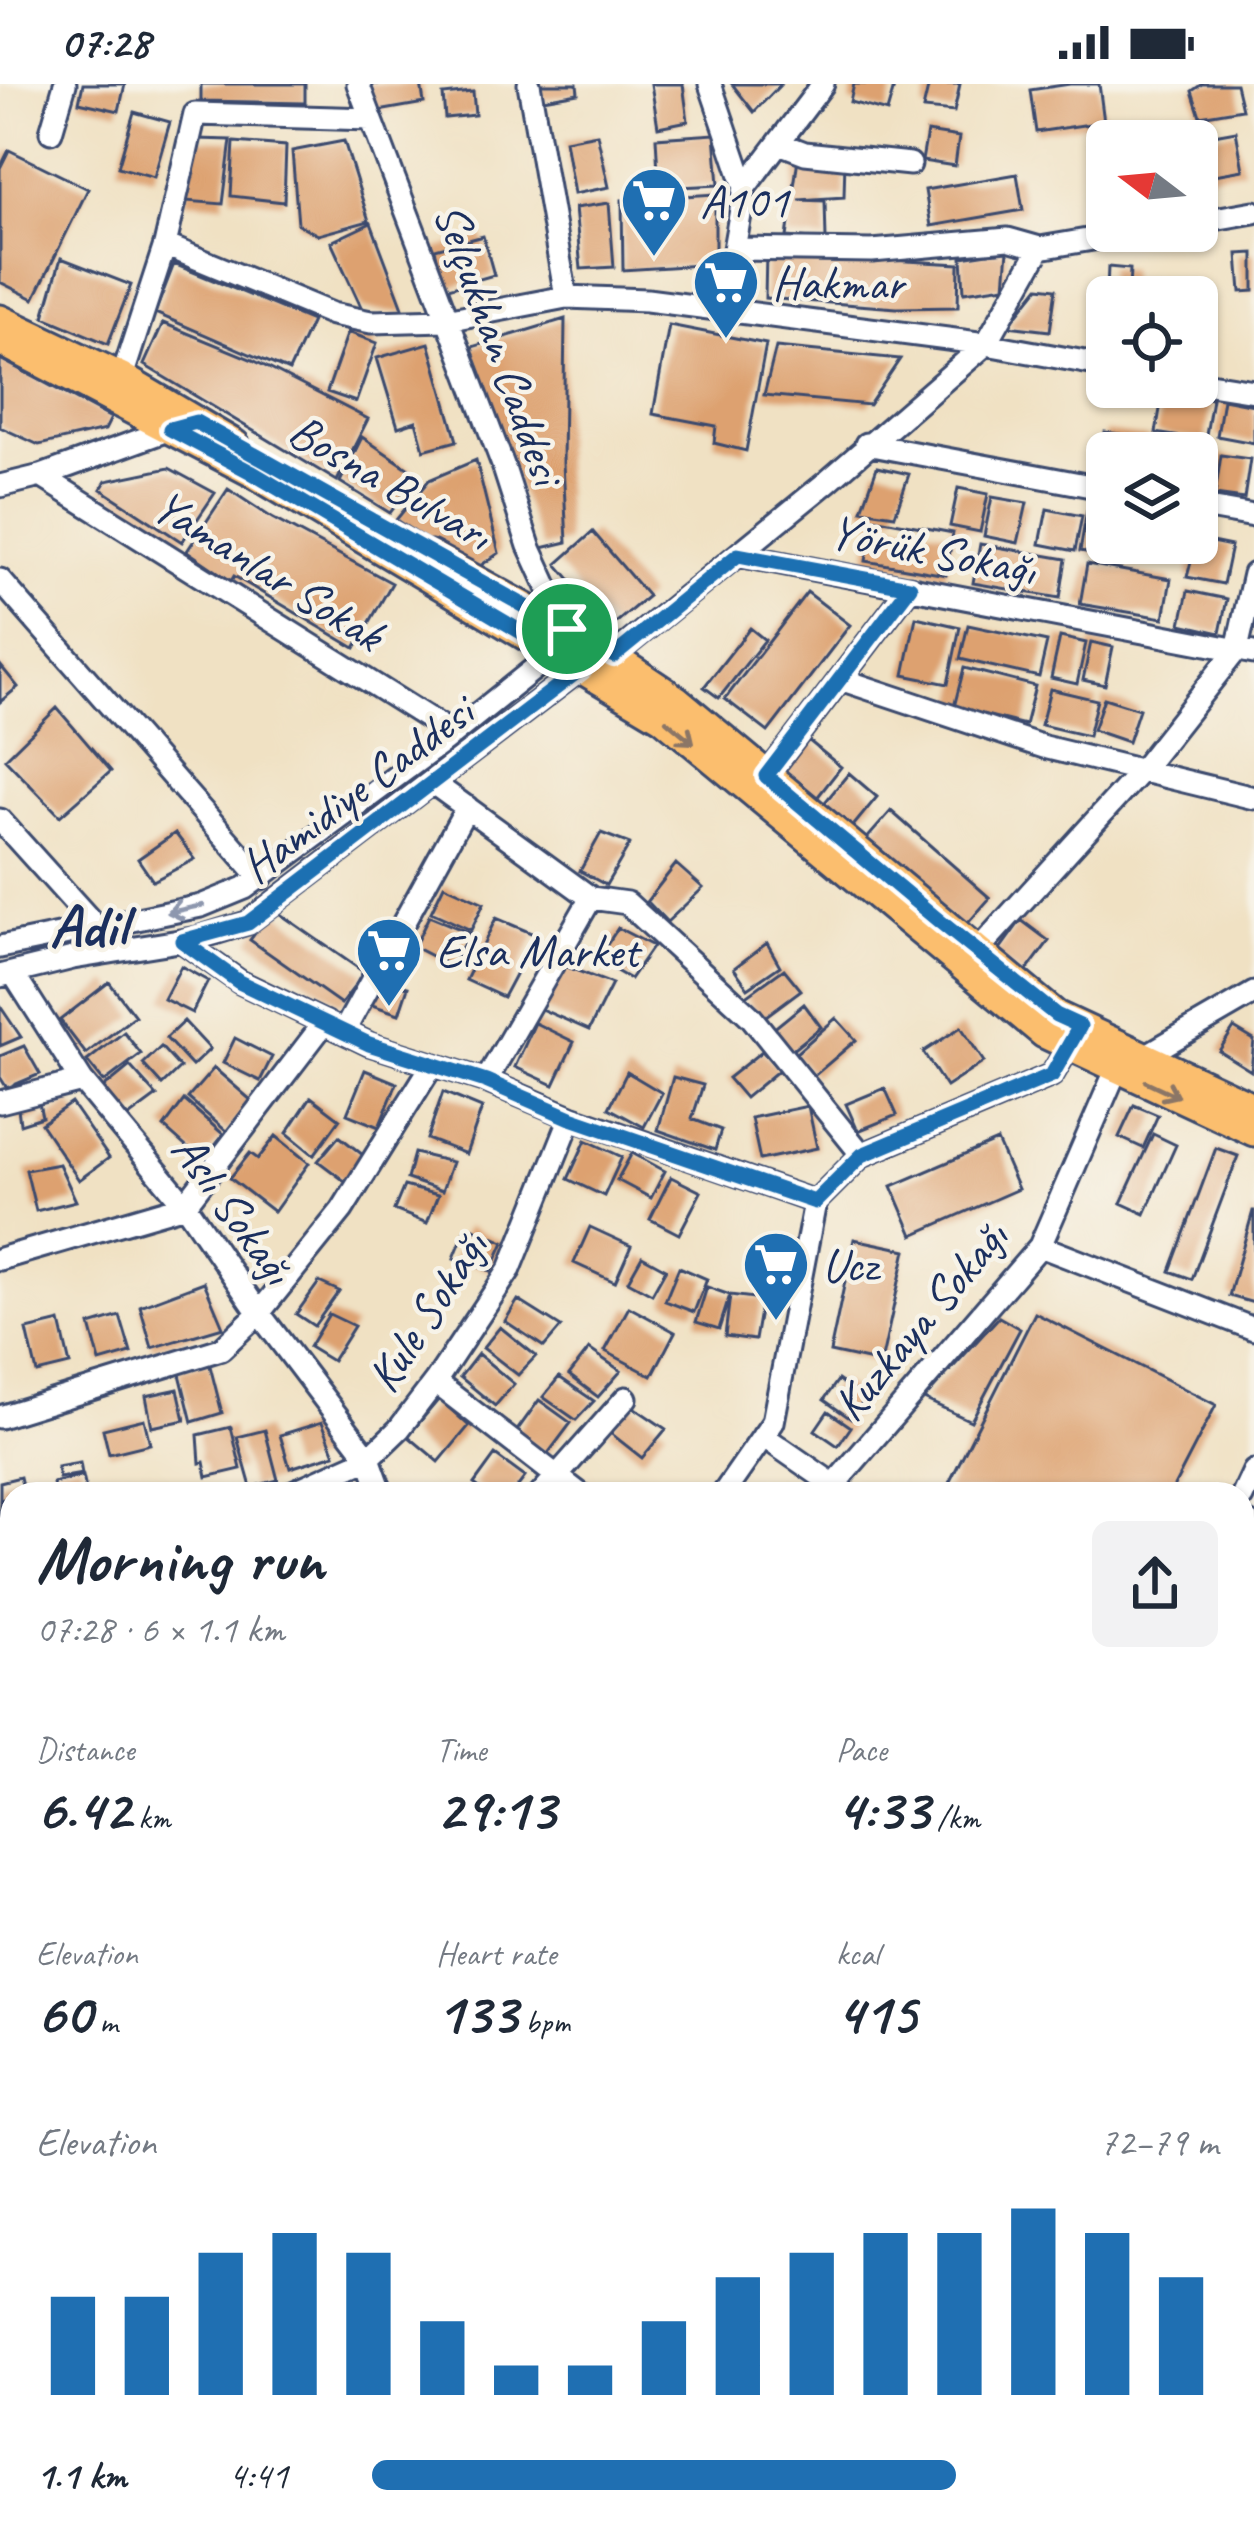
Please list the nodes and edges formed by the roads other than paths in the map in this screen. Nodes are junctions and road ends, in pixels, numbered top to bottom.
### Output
1 (65, 84) edge
2 (358, 84) edge
3 (529, 84) edge
4 (710, 84) edge
5 (824, 84) edge
6 (371, 119) junction
7 (51, 132) dead end
8 (778, 143) junction
9 (910, 164) dead end
10 (745, 188) junction
11 (1254, 212) edge
12 (1218, 218) edge
13 (1086, 240) edge
14 (165, 245) junction
15 (1040, 248) junction
16 (734, 249) junction
17 (566, 297) junction
18 (723, 311) junction
19 (0, 319) edge
20 (446, 320) junction
21 (0, 341) edge
22 (986, 344) junction
23 (1086, 362) edge
24 (122, 377) junction
25 (1218, 385) edge
26 (1254, 391) edge
27 (183, 425) junction
28 (866, 444) junction
29 (41, 476) junction
30 (1086, 485) edge
31 (0, 486) edge
32 (1218, 510) edge
33 (1254, 516) edge
34 (738, 555) junction
35 (1254, 574) edge
36 (0, 580) edge
37 (910, 587) junction
38 (561, 641) junction
39 (1245, 651) edge
40 (597, 657) junction
41 (840, 680) junction
42 (453, 734) junction
43 (1140, 772) junction
44 (433, 783) junction
45 (760, 785) junction
46 (1254, 798) edge
47 (466, 807) junction
48 (0, 820) edge
49 (261, 878) junction
50 (591, 898) junction
51 (94, 927) junction
52 (182, 941) junction
53 (0, 946) edge
54 (129, 950) junction
55 (976, 951) junction
56 (6, 975) edge
57 (1254, 993) edge
58 (334, 1027) junction
59 (1075, 1036) junction
60 (1145, 1056) junction
61 (431, 1067) junction
62 (1117, 1068) junction
63 (82, 1081) junction
64 (486, 1081) junction
65 (0, 1102) edge
66 (1254, 1107) edge
67 (571, 1118) junction
68 (1254, 1132) edge
69 (862, 1155) junction
70 (815, 1202) junction
71 (185, 1205) junction
72 (1040, 1246) junction
73 (0, 1259) edge
74 (259, 1313) junction
75 (1254, 1329) edge
76 (435, 1382) junction
77 (626, 1398) dead end
78 (0, 1417) edge
79 (763, 1436) junction
80 (369, 1458) junction
81 (316, 1482) edge
82 (378, 1482) edge
83 (544, 1482) edge
84 (552, 1482) edge
85 (730, 1482) edge
86 (824, 1482) edge
87 (845, 1482) edge

1 - 7 street
2 - 6 street, Selçukhan Caddesi
3 - 17 street
4 - 10 street
5 - 8 street
6 - 14 street
6 - 20 street, Selçukhan Caddesi
8 - 9 street
8 - 10 street
10 - 16 street
11 - 12 street
13 - 15 street
14 - 20 street
14 - 24 street
15 - 16 street
15 - 22 street
16 - 18 street
17 - 18 street
17 - 20 street
18 - 22 street
19 - 24 main road, Bosna Bulvarı
20 - 38 street, Selçukhan Caddesi
21 - 27 main road, Bosna Bulvarı
22 - 23 street
22 - 28 street, Hamidiye Caddesi
24 - 27 main road, Bosna Bulvarı
25 - 26 street
27 - 29 street
27 - 38 main road, Bosna Bulvarı
28 - 30 street
28 - 34 street, Hamidiye Caddesi
29 - 31 street
29 - 42 street, Yamanlar Sokak
32 - 33 street
34 - 37 street, Yörük Sokağı
34 - 40 street, Hamidiye Caddesi
35 - 39 street
36 - 49 street
37 - 39 street, Yörük Sokağı
37 - 41 street
38 - 40 main road, Bosna Bulvarı
38 - 42 street, Hamidiye Caddesi
39 - 43 street
40 - 44 street, Hamidiye Caddesi
40 - 45 main road, Bosna Bulvarı
41 - 43 street
41 - 45 street
42 - 49 street, Hamidiye Caddesi
43 - 46 street
43 - 55 street
44 - 47 street
44 - 52 street, Hamidiye Caddesi
45 - 55 main road, Bosna Bulvarı
45 - 59 main road, Bosna Bulvarı
47 - 50 street
47 - 58 street
48 - 51 street
49 -> 51 street, Hamidiye Caddesi
50 - 64 street
50 - 69 street
51 - 53 street, Hamidiye Caddesi
51 - 54 street
52 - 54 street, Hamidiye Caddesi
52 - 58 street
54 - 56 street, Hamidiye Caddesi
55 - 59 main road, Bosna Bulvarı
56 - 63 street, Aslı Sokağı
57 - 60 street
58 - 61 street
58 - 71 street
59 - 60 main road, Bosna Bulvarı
59 - 62 main road, Bosna Bulvarı
59 - 69 street
60 - 66 main road, Bosna Bulvarı
61 - 64 street
61 - 74 street
62 -> 68 main road, Bosna Bulvarı
62 - 72 street, Kuzkaya Sokağı
63 - 65 street
63 - 71 street, Aslı Sokağı
64 - 67 street
67 - 70 street
67 - 76 street, Kule Sokağı
69 - 70 street
70 - 79 street
71 - 73 street
71 - 74 street, Aslı Sokağı
72 - 75 street
72 - 87 street, Kuzkaya Sokağı
74 - 78 street
74 - 80 street, Aslı Sokağı
76 - 80 street, Kule Sokağı
76 - 83 street
77 - 84 street
79 - 85 street
79 - 86 street
80 - 81 street, Kule Sokağı
80 - 82 street, Aslı Sokağı

